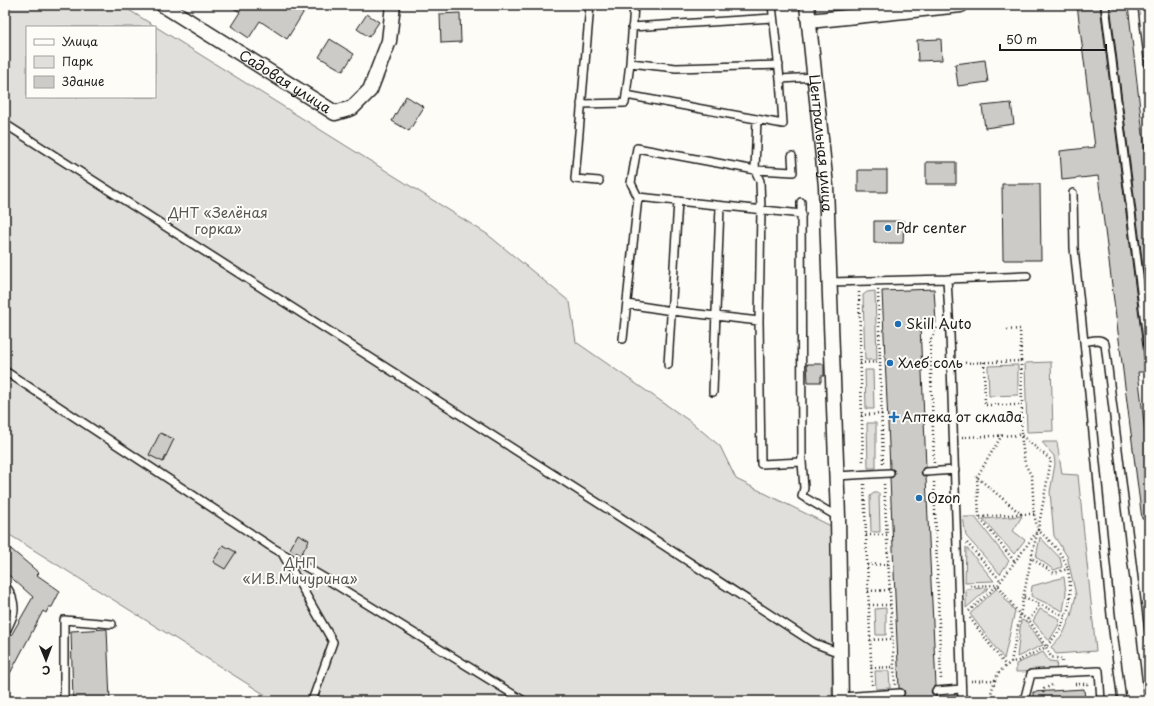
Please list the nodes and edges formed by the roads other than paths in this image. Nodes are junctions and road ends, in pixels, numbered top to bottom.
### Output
1 (163, 5) edge
2 (394, 5) edge
3 (590, 5) edge
4 (634, 5) edge
5 (772, 5) edge
6 (807, 5) edge
7 (961, 5) edge
8 (1105, 5) edge
9 (1142, 5) edge
10 (774, 18) junction
11 (809, 21) junction
12 (632, 27) junction
13 (630, 63) junction
14 (779, 65) junction
15 (1149, 66) edge
16 (815, 77) junction
17 (780, 80) junction
18 (626, 95) junction
19 (582, 104) junction
20 (757, 119) junction
21 (5, 124) edge
22 (792, 156) dead end
23 (755, 170) junction
24 (598, 181) dead end
25 (1073, 193) dead end
26 (638, 197) junction
27 (678, 202) junction
28 (801, 202) dead end
29 (720, 206) junction
30 (761, 210) junction
31 (802, 214) junction
32 (1027, 276) dead end
33 (947, 279) junction
34 (830, 282) junction
35 (626, 304) junction
36 (672, 311) junction
37 (717, 316) junction
38 (759, 321) junction
39 (623, 340) dead end
40 (1084, 342) junction
41 (1149, 355) edge
42 (668, 365) dead end
43 (5, 371) edge
44 (714, 392) dead end
45 (802, 462) junction
46 (955, 470) junction
47 (930, 472) road end
48 (887, 473) road end
49 (836, 476) junction
50 (838, 517) junction
51 (282, 552) junction
52 (5, 586) edge
53 (112, 624) dead end
54 (5, 633) edge
55 (840, 653) junction
56 (961, 689) junction
57 (938, 691) road end
58 (897, 693) road end
59 (841, 699) edge
60 (64, 701) edge
61 (312, 701) edge
62 (524, 701) edge
63 (962, 701) edge
64 (1024, 701) edge
65 (1102, 701) edge
66 (1122, 701) edge
67 (1149, 701) edge

1 - 2 street, Садовая улица
3 - 19 lane
4 - 12 lane
5 - 10 lane
6 - 11 street, Центральная улица
7 - 11 street
8 - 41 lane
9 - 15 lane
10 - 12 lane
10 - 14 lane
11 - 16 street, Центральная улица
12 - 13 lane
13 - 14 lane
13 - 18 lane
14 - 17 lane
16 - 17 lane
16 - 34 street, Центральная улица
17 - 20 lane
18 - 19 lane
18 - 20 lane
19 - 24 lane
20 - 23 lane
21 - 55 lane
22 - 23 lane
23 - 26 lane
23 - 30 lane
25 - 40 lane
26 - 27 lane
26 - 35 lane
27 - 29 lane
27 - 36 lane
28 - 31 lane
29 - 30 lane
29 - 37 lane
30 - 31 lane
30 - 38 lane
31 - 45 lane
32 - 33 lane
33 - 34 lane
33 - 46 lane
34 - 49 street, Центральная улица
35 - 36 lane
35 - 39 lane
36 - 37 lane
36 - 42 lane
37 - 38 lane
37 - 44 lane
38 - 45 lane
40 - 66 lane
40 - 67 lane
43 - 51 lane
45 - 50 lane
46 - 47 lane
46 - 56 lane
48 - 49 lane
49 - 50 street, Центральная улица
50 - 55 street, Центральная улица
51 - 61 lane
51 - 62 lane
52 - 54 lane
53 - 60 lane
55 - 59 street, Центральная улица
56 - 57 lane
56 - 63 lane
58 - 59 lane
64 - 65 lane

